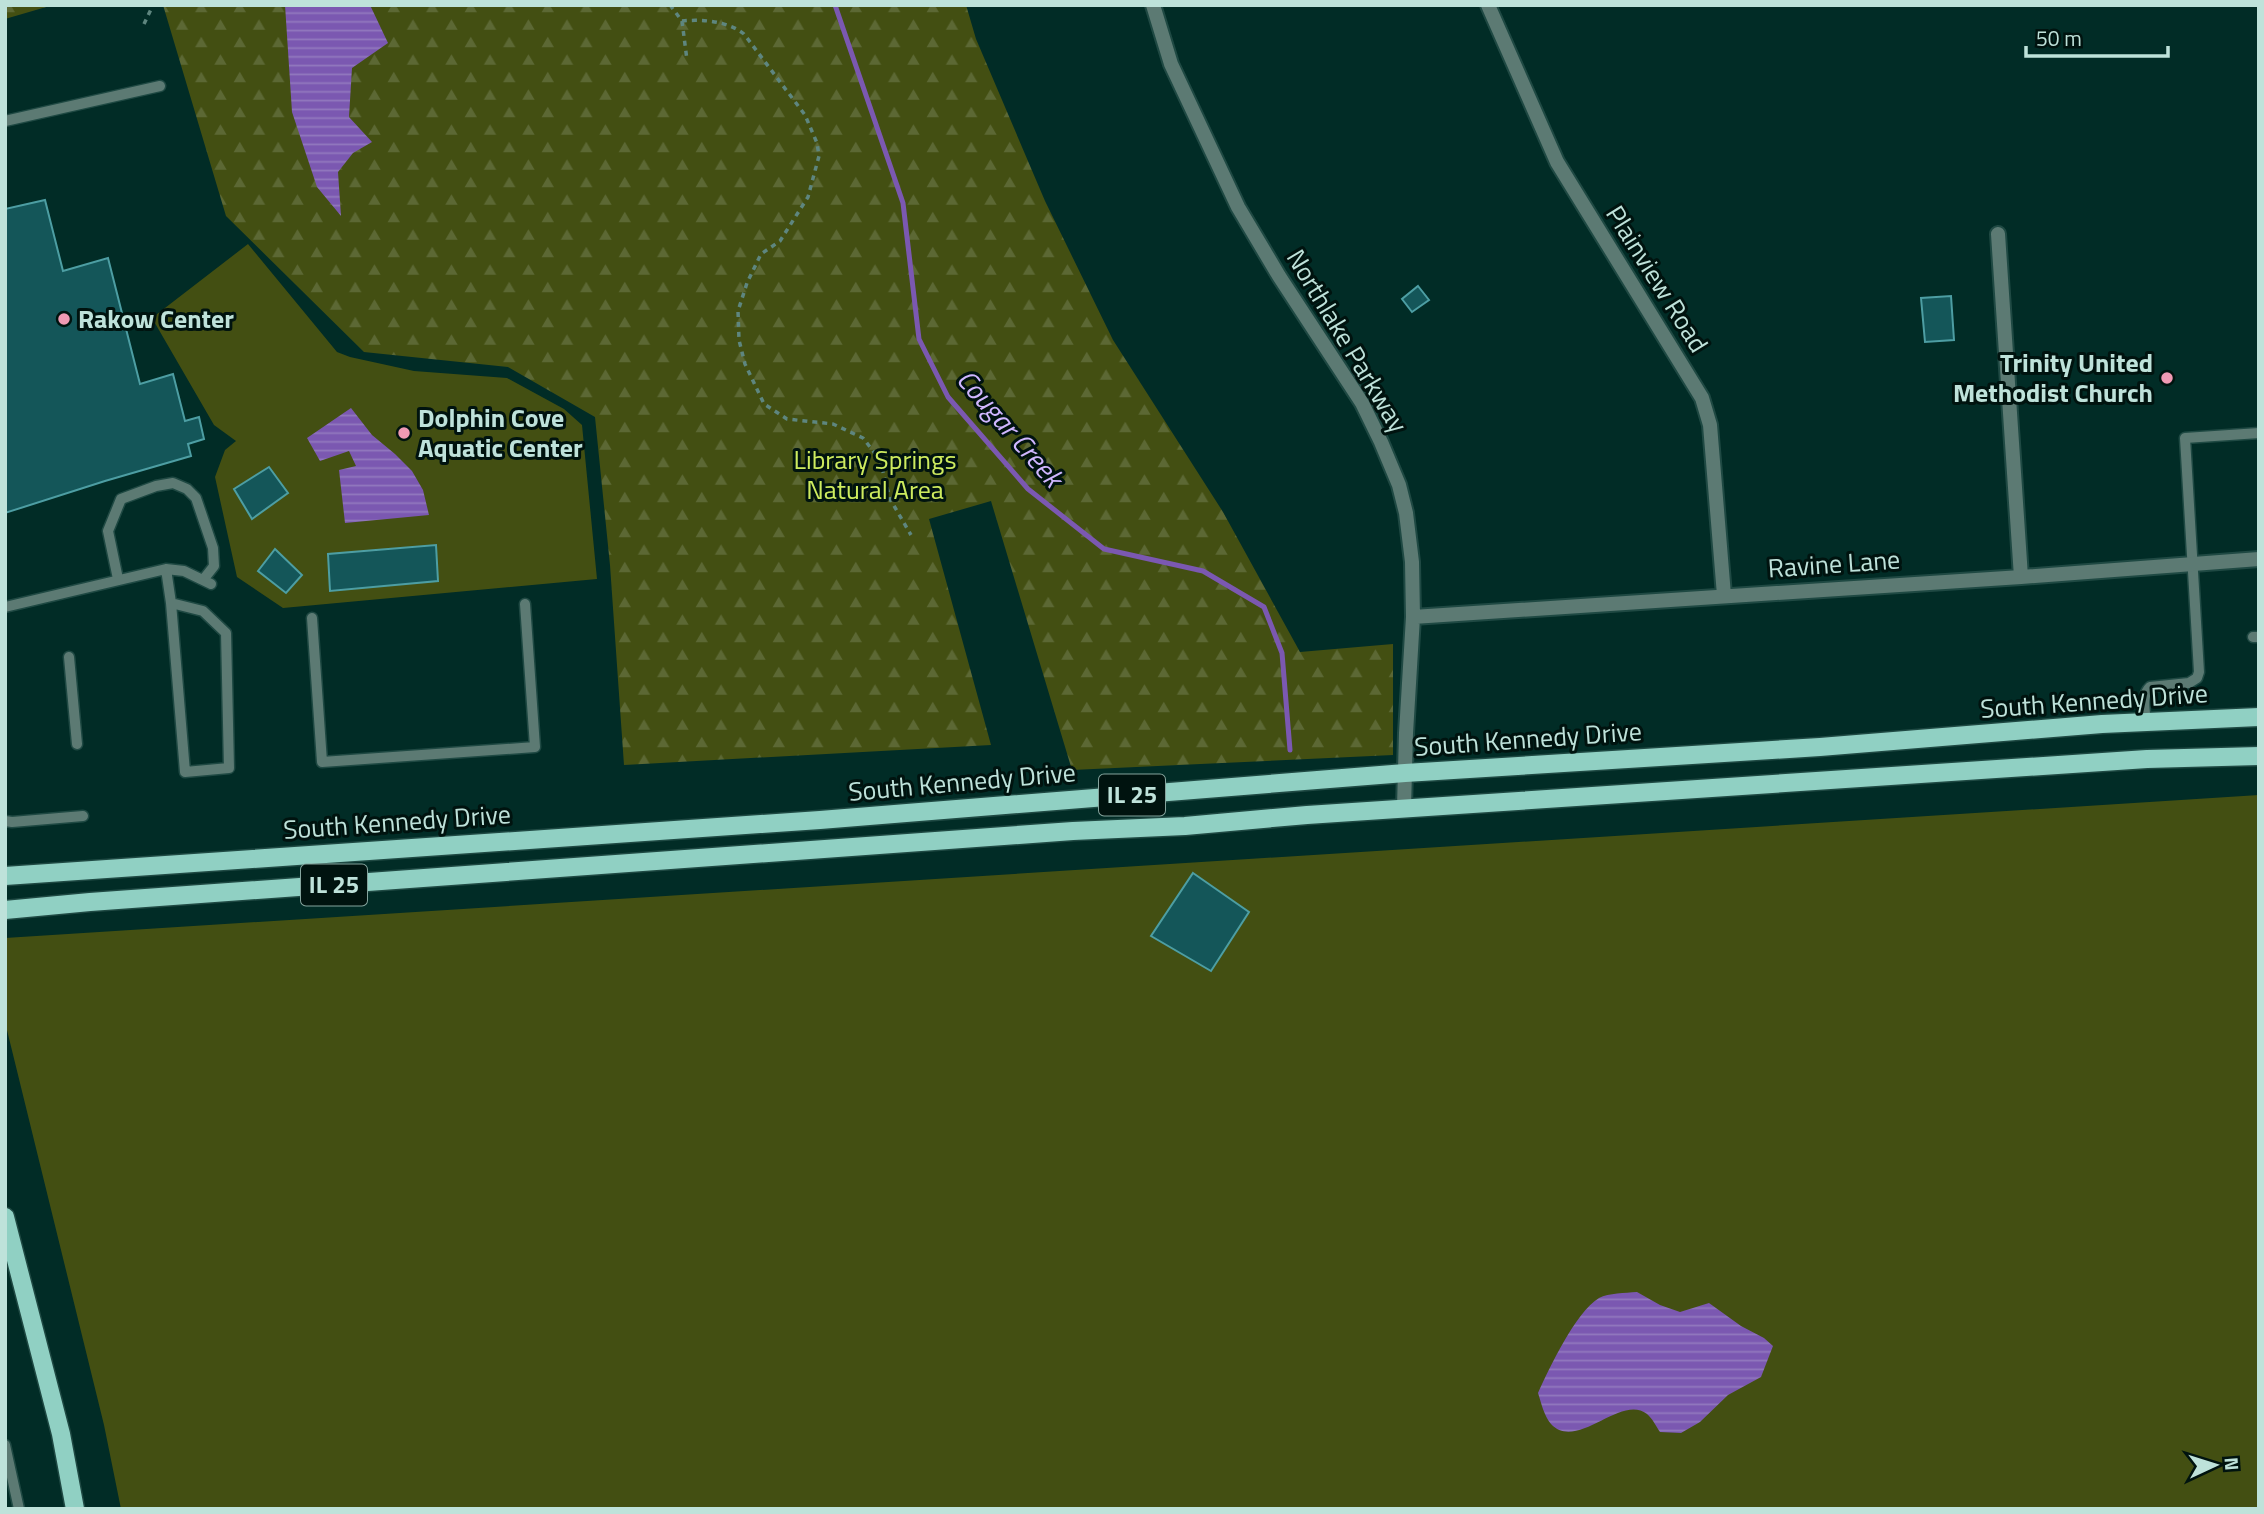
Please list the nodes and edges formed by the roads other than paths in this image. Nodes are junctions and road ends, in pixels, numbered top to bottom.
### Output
1 (1153, 5) edge
2 (1488, 5) edge
3 (160, 86) dead end
4 (5, 121) edge
5 (1998, 234) dead end
6 (2259, 433) edge
7 (2259, 559) edge
8 (2194, 564) junction
9 (166, 569) junction
10 (2021, 577) junction
11 (118, 579) junction
12 (1724, 595) junction
13 (172, 603) junction
14 (525, 604) dead end
15 (5, 607) edge
16 (1413, 617) junction
17 (312, 618) dead end
18 (69, 657) dead end
19 (2259, 717) edge
20 (2146, 722) junction
21 (77, 744) dead end
22 (2259, 756) edge
23 (1405, 773) junction
24 (1404, 808) junction
25 (83, 816) dead end
26 (5, 821) edge
27 (5, 876) edge
28 (5, 910) edge
29 (5, 1217) edge
30 (5, 1445) edge
31 (19, 1509) edge
32 (75, 1509) edge

1 - 16 street, Northlake Parkway
2 - 12 street, Plainview Road
3 - 4 lane
5 - 10 street
6 - 8 lane
7 - 8 street, Ravine Lane
8 - 10 street, Ravine Lane
8 - 20 lane
9 - 11 lane
9 - 11 lane
9 - 13 lane
10 - 12 street, Ravine Lane
11 - 15 lane
12 - 16 street, Ravine Lane
13 - 13 lane
14 - 17 lane
16 - 23 street, Northlake Parkway
18 - 21 lane
19 - 20 main road, South Kennedy Drive / IL 25
20 - 23 main road, South Kennedy Drive / IL 25
22 - 24 main road, IL 25
23 - 24 street, Northlake Parkway
23 - 27 main road, South Kennedy Drive / IL 25
24 - 28 main road, IL 25
25 - 26 lane
29 - 32 main road
30 - 31 lane

